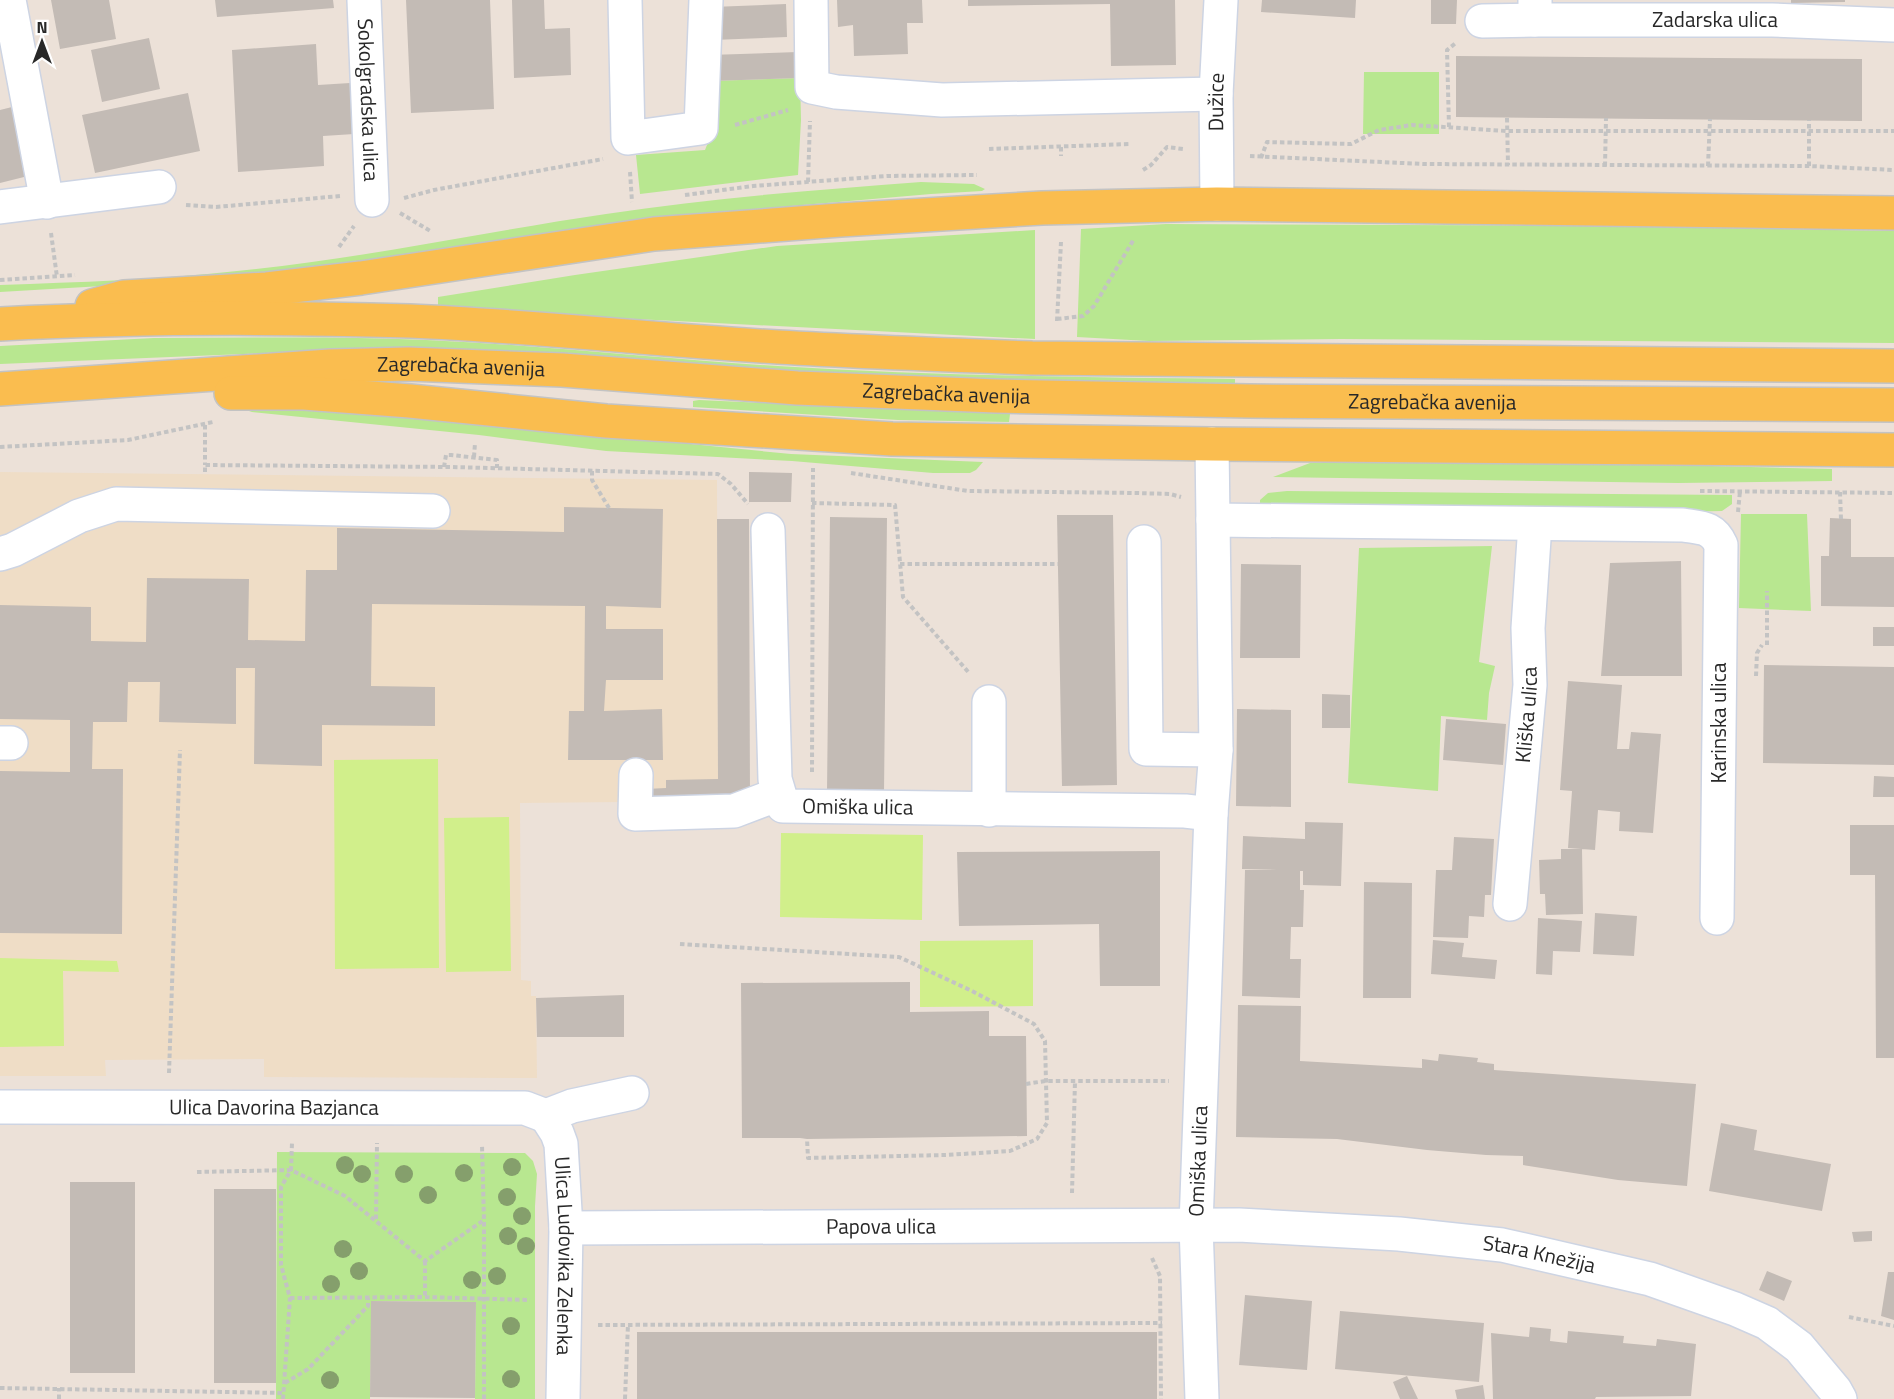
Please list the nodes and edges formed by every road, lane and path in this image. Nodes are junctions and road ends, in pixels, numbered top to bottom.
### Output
1 (9, 0) edge
2 (364, 0) edge
3 (625, 0) edge
4 (706, 0) edge
5 (812, 0) edge
6 (1221, 0) edge
7 (1535, 10) edge
8 (1772, 10) edge
9 (1482, 21) joint
10 (1894, 25) edge
11 (1216, 94) junction
12 (802, 98) junction
13 (1507, 118) dead end
14 (1606, 118) dead end
15 (1710, 119) dead end
16 (1809, 120) dead end
17 (1449, 127) junction
18 (701, 129) junction
19 (1508, 131) junction
20 (1605, 131) junction
21 (1709, 131) junction
22 (1894, 131) edge
23 (1809, 132) junction
24 (808, 138) dead end
25 (1130, 144) dead end
26 (1061, 147) junction
27 (617, 148) junction
28 (989, 149) dead end
29 (1061, 156) dead end
30 (1248, 156) dead end
31 (1262, 158) junction
32 (1508, 165) junction
33 (1605, 166) junction
34 (1708, 166) junction
35 (1809, 166) junction
36 (1894, 170) edge
37 (808, 182) dead end
38 (159, 187) joint
39 (376, 199) junction
40 (47, 202) junction
41 (1217, 204) junction
42 (0, 207) edge
43 (1894, 213) edge
44 (436, 235) dead end
45 (1135, 237) dead end
46 (1060, 257) dead end
47 (57, 277) dead end
48 (1058, 319) junction
49 (45, 322) junction
50 (0, 324) edge
51 (1057, 324) dead end
52 (1894, 366) edge
53 (116, 381) junction
54 (0, 389) edge
55 (1894, 405) edge
56 (219, 421) dead end
57 (205, 425) junction
58 (466, 442) dead end
59 (475, 443) junction
60 (1212, 444) junction
61 (487, 445) dead end
62 (0, 447) edge
63 (1894, 450) edge
64 (474, 457) junction
65 (206, 465) junction
66 (802, 466) dead end
67 (444, 467) junction
68 (813, 467) junction
69 (497, 468) junction
70 (824, 469) dead end
71 (592, 471) junction
72 (847, 472) dead end
73 (1840, 492) dead end
74 (812, 503) junction
75 (205, 506) junction
76 (609, 508) dead end
77 (1201, 510) junction
78 (433, 511) dead end
79 (1841, 519) dead end
80 (1535, 524) junction
81 (768, 530) joint
82 (1144, 542) dead end
83 (0, 554) edge
84 (900, 564) junction
85 (1058, 564) dead end
86 (1767, 591) dead end
87 (1767, 645) dead end
88 (989, 702) joint
89 (180, 750) dead end
90 (1216, 750) junction
91 (812, 773) dead end
92 (636, 775) dead end
93 (779, 794) junction
94 (989, 810) junction
95 (1211, 814) junction
96 (1510, 904) dead end
97 (1717, 918) dead end
98 (680, 944) dead end
99 (1045, 1081) junction
100 (1075, 1081) junction
101 (1176, 1081) dead end
102 (169, 1083) dead end
103 (1026, 1084) dead end
104 (632, 1093) dead end
105 (0, 1107) edge
106 (546, 1116) junction
107 (807, 1139) dead end
108 (292, 1143) dead end
109 (377, 1143) dead end
110 (482, 1145) dead end
111 (291, 1170) junction
112 (197, 1172) dead end
113 (1072, 1200) dead end
114 (376, 1220) junction
115 (484, 1220) junction
116 (1196, 1225) junction
117 (566, 1228) junction
118 (1146, 1253) dead end
119 (425, 1261) junction
120 (425, 1297) junction
121 (290, 1298) junction
122 (368, 1298) junction
123 (484, 1299) junction
124 (534, 1299) dead end
125 (1849, 1317) dead end
126 (1162, 1323) junction
127 (628, 1324) junction
128 (594, 1325) dead end
129 (1894, 1326) edge
130 (285, 1383) junction
131 (0, 1388) edge
132 (59, 1388) junction
133 (283, 1396) edge
134 (59, 1399) edge
135 (484, 1399) edge
136 (563, 1399) edge
137 (625, 1399) edge
138 (1161, 1399) edge
139 (1202, 1399) edge
140 (1840, 1399) edge

1 - 40 street
2 - 39 street, Sokolgradska ulica
3 - 27 street
4 - 18 street
5 - 12 street
6 - 11 street, Dužice
7 - 8 street, Zadarska ulica
7 - 9 street, Zadarska ulica
8 - 10 street, Zadarska ulica
9 - 17 path
11 - 12 street
11 - 41 street, Dužice
12 - 18 path
13 - 19 path
14 - 20 path
15 - 21 path
16 - 23 path
17 - 19 path
17 - 31 path
18 - 27 street
19 - 20 path
19 - 32 path
20 - 21 path
20 - 33 path
21 - 23 path
21 - 34 path
22 - 23 path
23 - 35 path
24 - 37 path
25 - 26 path
26 - 28 path
26 - 29 path
27 - 39 path
30 - 31 path
31 - 32 path
32 - 33 path
33 - 34 path
34 - 35 path
35 - 36 path
38 - 39 path
38 - 40 street
39 - 44 path
40 - 42 street
40 - 47 path
41 - 43 main road
41 - 49 main road
45 - 48 path
46 - 48 path
48 - 51 path
49 - 50 main road, Zagrebačka avenija
49 - 52 main road, Zagrebačka avenija
53 - 54 main road, Zagrebačka avenija
53 - 55 main road, Zagrebačka avenija
53 - 60 main road
56 - 57 path
57 - 62 path
57 - 65 path
58 - 59 path
59 - 61 path
59 - 64 path
60 - 63 main road
60 - 77 street, Omiška ulica
64 - 67 path
64 - 69 path
65 - 67 path
65 - 75 path
66 - 68 path
67 - 69 path
68 - 70 path
68 - 74 path
69 - 71 path
71 - 76 path
71 - 81 path
72 - 77 path
73 - 79 path
74 - 84 path
74 - 91 path
75 - 78 street
75 - 83 street
77 - 80 street
77 - 90 street, Omiška ulica
80 - 96 street, Kliška ulica
80 - 97 street, Karinska ulica
81 - 93 street, Omiška ulica
82 - 90 street
84 - 85 path
84 - 88 path
86 - 87 path
88 - 94 street
89 - 102 path
90 - 95 street, Omiška ulica
92 - 93 street
93 - 94 street, Omiška ulica
94 - 95 street, Omiška ulica
95 - 116 street, Omiška ulica
98 - 99 path
99 - 100 path
99 - 103 path
99 - 107 path
100 - 101 path
100 - 113 path
104 - 106 street
105 - 106 street, Ulica Davorina Bazjanca
106 - 117 street, Ulica Ludovika Zelenka
108 - 111 path
109 - 114 path
110 - 115 path
111 - 112 path
111 - 114 path
111 - 121 path
114 - 119 path
115 - 119 path
115 - 123 path
116 - 117 street, Papova ulica
116 - 139 street, Omiška ulica
116 - 140 street, Stara Knežija
117 - 136 street, Ulica Ludovika Zelenka
118 - 126 path
119 - 120 path
120 - 122 path
120 - 123 path
121 - 122 path
121 - 130 path
122 - 130 path
123 - 124 path
123 - 135 path
125 - 129 path
126 - 127 path
126 - 138 path
127 - 128 path
127 - 137 path
130 - 133 path
131 - 132 path
132 - 133 path
132 - 134 path

